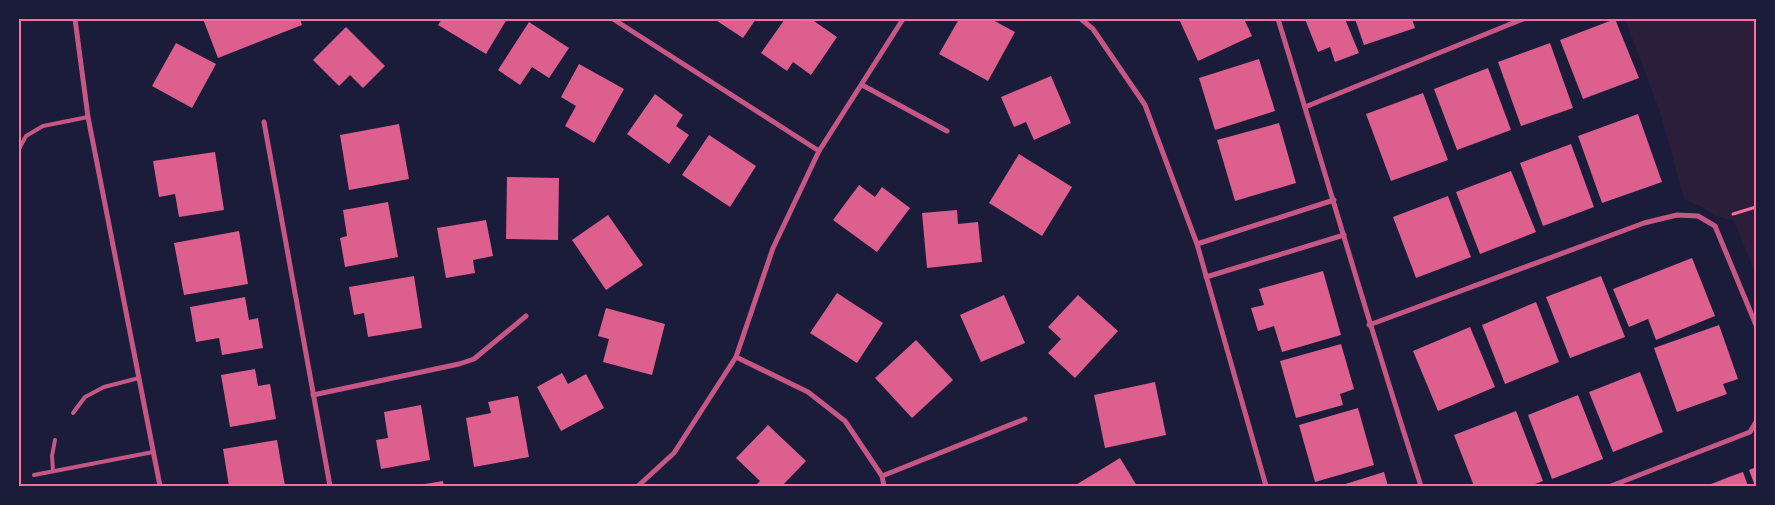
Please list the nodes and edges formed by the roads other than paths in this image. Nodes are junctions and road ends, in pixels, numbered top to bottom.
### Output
1 (74, 19) edge
2 (613, 19) edge
3 (903, 19) edge
4 (1081, 19) edge
5 (1278, 19) edge
6 (1523, 19) edge
7 (862, 85) junction
8 (1305, 107) junction
9 (88, 117) junction
10 (264, 122) dead end
11 (947, 131) dead end
12 (19, 149) edge
13 (819, 151) junction
14 (1334, 200) junction
15 (1344, 235) junction
16 (1196, 244) junction
17 (1206, 277) junction
18 (526, 316) dead end
19 (1370, 325) junction
20 (1756, 325) edge
21 (736, 358) junction
22 (139, 378) junction
23 (313, 395) junction
24 (73, 413) dead end
25 (1025, 419) dead end
26 (1756, 422) edge
27 (55, 440) dead end
28 (153, 452) junction
29 (53, 471) junction
30 (34, 474) dead end
31 (882, 476) junction
32 (160, 486) edge
33 (330, 486) edge
34 (638, 486) edge
35 (884, 486) edge
36 (1266, 486) edge
37 (1421, 486) edge
38 (1611, 486) edge

1 - 9 street
2 - 13 street
3 - 7 street
4 - 16 street
5 - 8 street
6 - 8 street
7 - 11 street
7 - 13 street
8 - 14 street
9 - 12 lane
9 - 22 street
10 - 23 street
13 - 21 street
14 - 15 street
14 - 16 street
15 - 17 street
15 - 19 street
16 - 17 street
17 - 36 street
18 - 23 street
19 - 20 street
19 - 37 street
21 - 31 street
21 - 34 street
22 - 24 lane
22 - 28 street
23 - 33 street
25 - 31 street
26 - 38 street
27 - 29 lane
28 - 29 lane
28 - 32 street
29 - 30 lane
31 - 35 street

